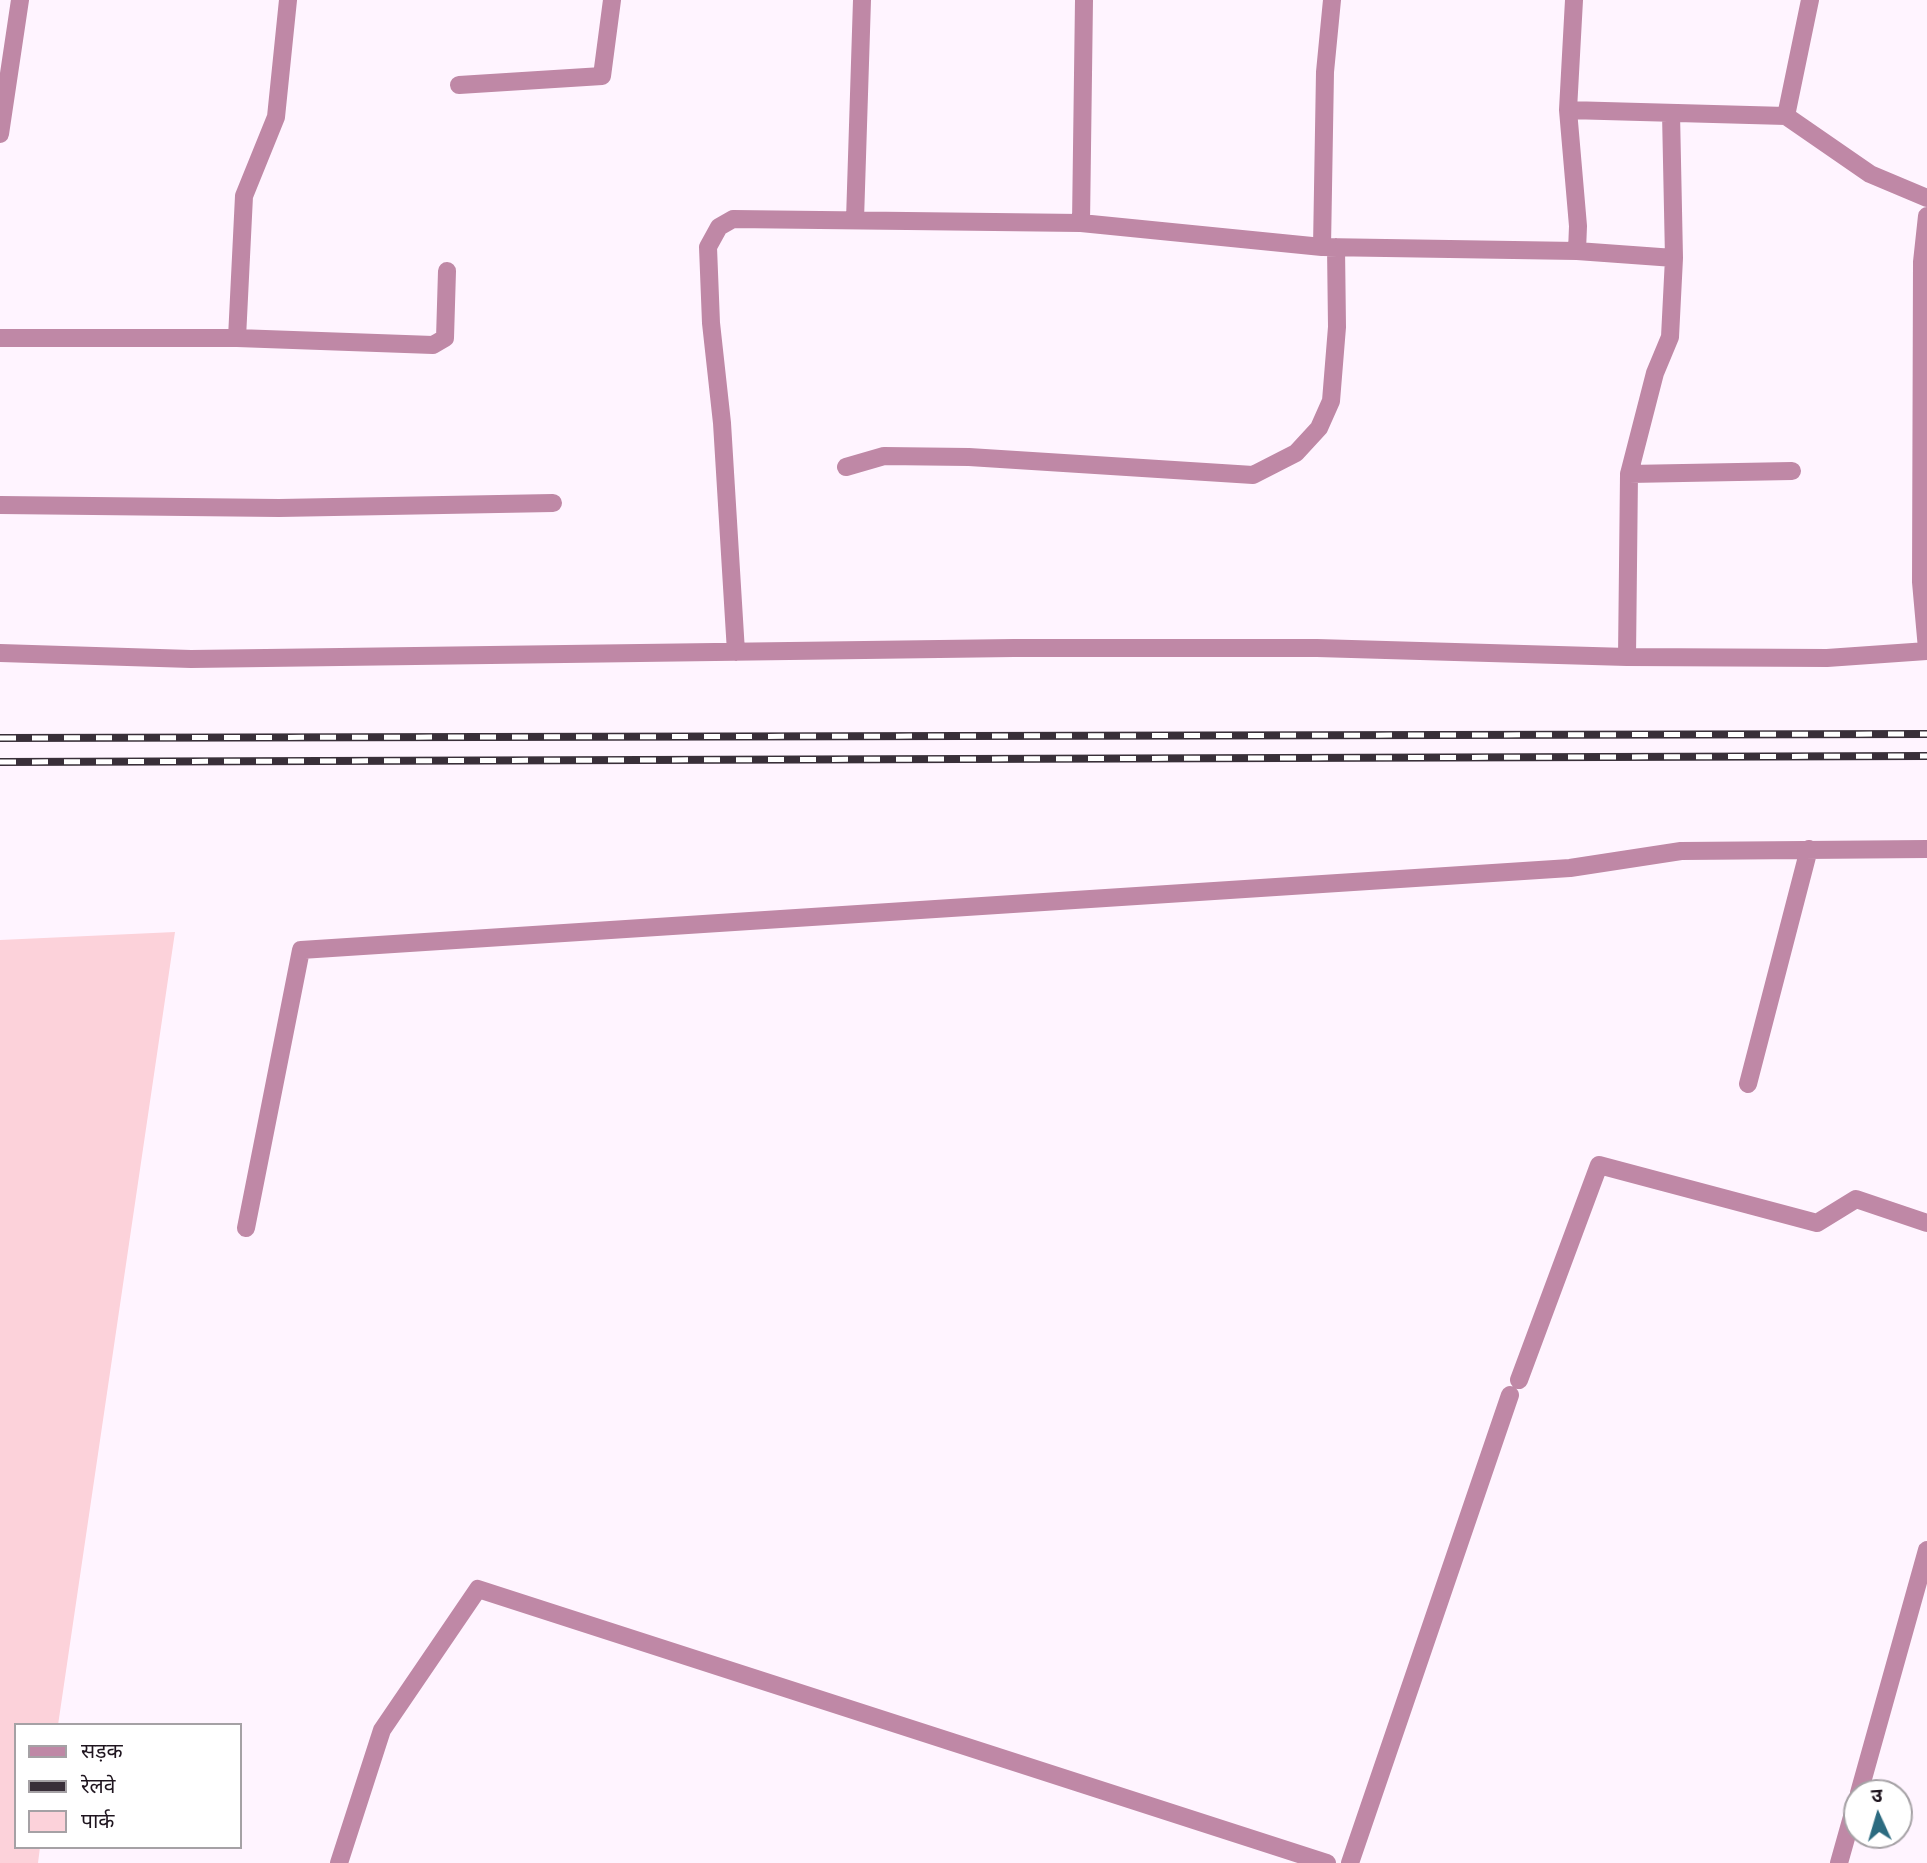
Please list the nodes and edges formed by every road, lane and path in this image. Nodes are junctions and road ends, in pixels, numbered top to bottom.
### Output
1 (20, 0) edge
2 (288, 0) edge
3 (612, 0) edge
4 (862, 0) edge
5 (1084, 0) edge
6 (1332, 0) edge
7 (1574, 0) edge
8 (1810, 0) edge
9 (459, 85) dead end
10 (1568, 110) junction
11 (1671, 113) junction
12 (1786, 116) junction
13 (0, 134) edge
14 (1927, 198) edge
15 (1927, 216) edge
16 (855, 220) junction
17 (1082, 223) junction
18 (1329, 247) junction
19 (1577, 251) junction
20 (1674, 258) junction
21 (447, 271) dead end
22 (0, 338) edge
23 (237, 338) junction
24 (846, 467) dead end
25 (1792, 471) dead end
26 (1629, 474) junction
27 (553, 503) dead end
28 (0, 505) edge
29 (1927, 650) edge
30 (736, 652) junction
31 (0, 653) edge
32 (1627, 657) junction
33 (1809, 849) junction
34 (1927, 849) edge
35 (1748, 1084) dead end
36 (1927, 1223) edge
37 (246, 1228) dead end
38 (1927, 1550) edge
39 (1863, 1779) edge
40 (339, 1863) edge
41 (1326, 1863) edge
42 (1350, 1863) edge

1 - 13 street
2 - 23 street
3 - 9 street
4 - 16 street
5 - 17 street
6 - 18 street
7 - 10 street
8 - 12 street
10 - 11 street
10 - 19 street
11 - 12 street
11 - 20 street
12 - 14 street
15 - 29 street
16 - 17 street
16 - 30 street
17 - 18 street
18 - 19 street
18 - 24 street
19 - 20 street
20 - 26 street
21 - 23 street
22 - 23 street
25 - 26 street
26 - 32 street
27 - 28 street
29 - 32 street
30 - 31 street
30 - 32 street
33 - 34 street
33 - 35 street
33 - 37 street
36 - 42 street
38 - 39 street
40 - 41 street

